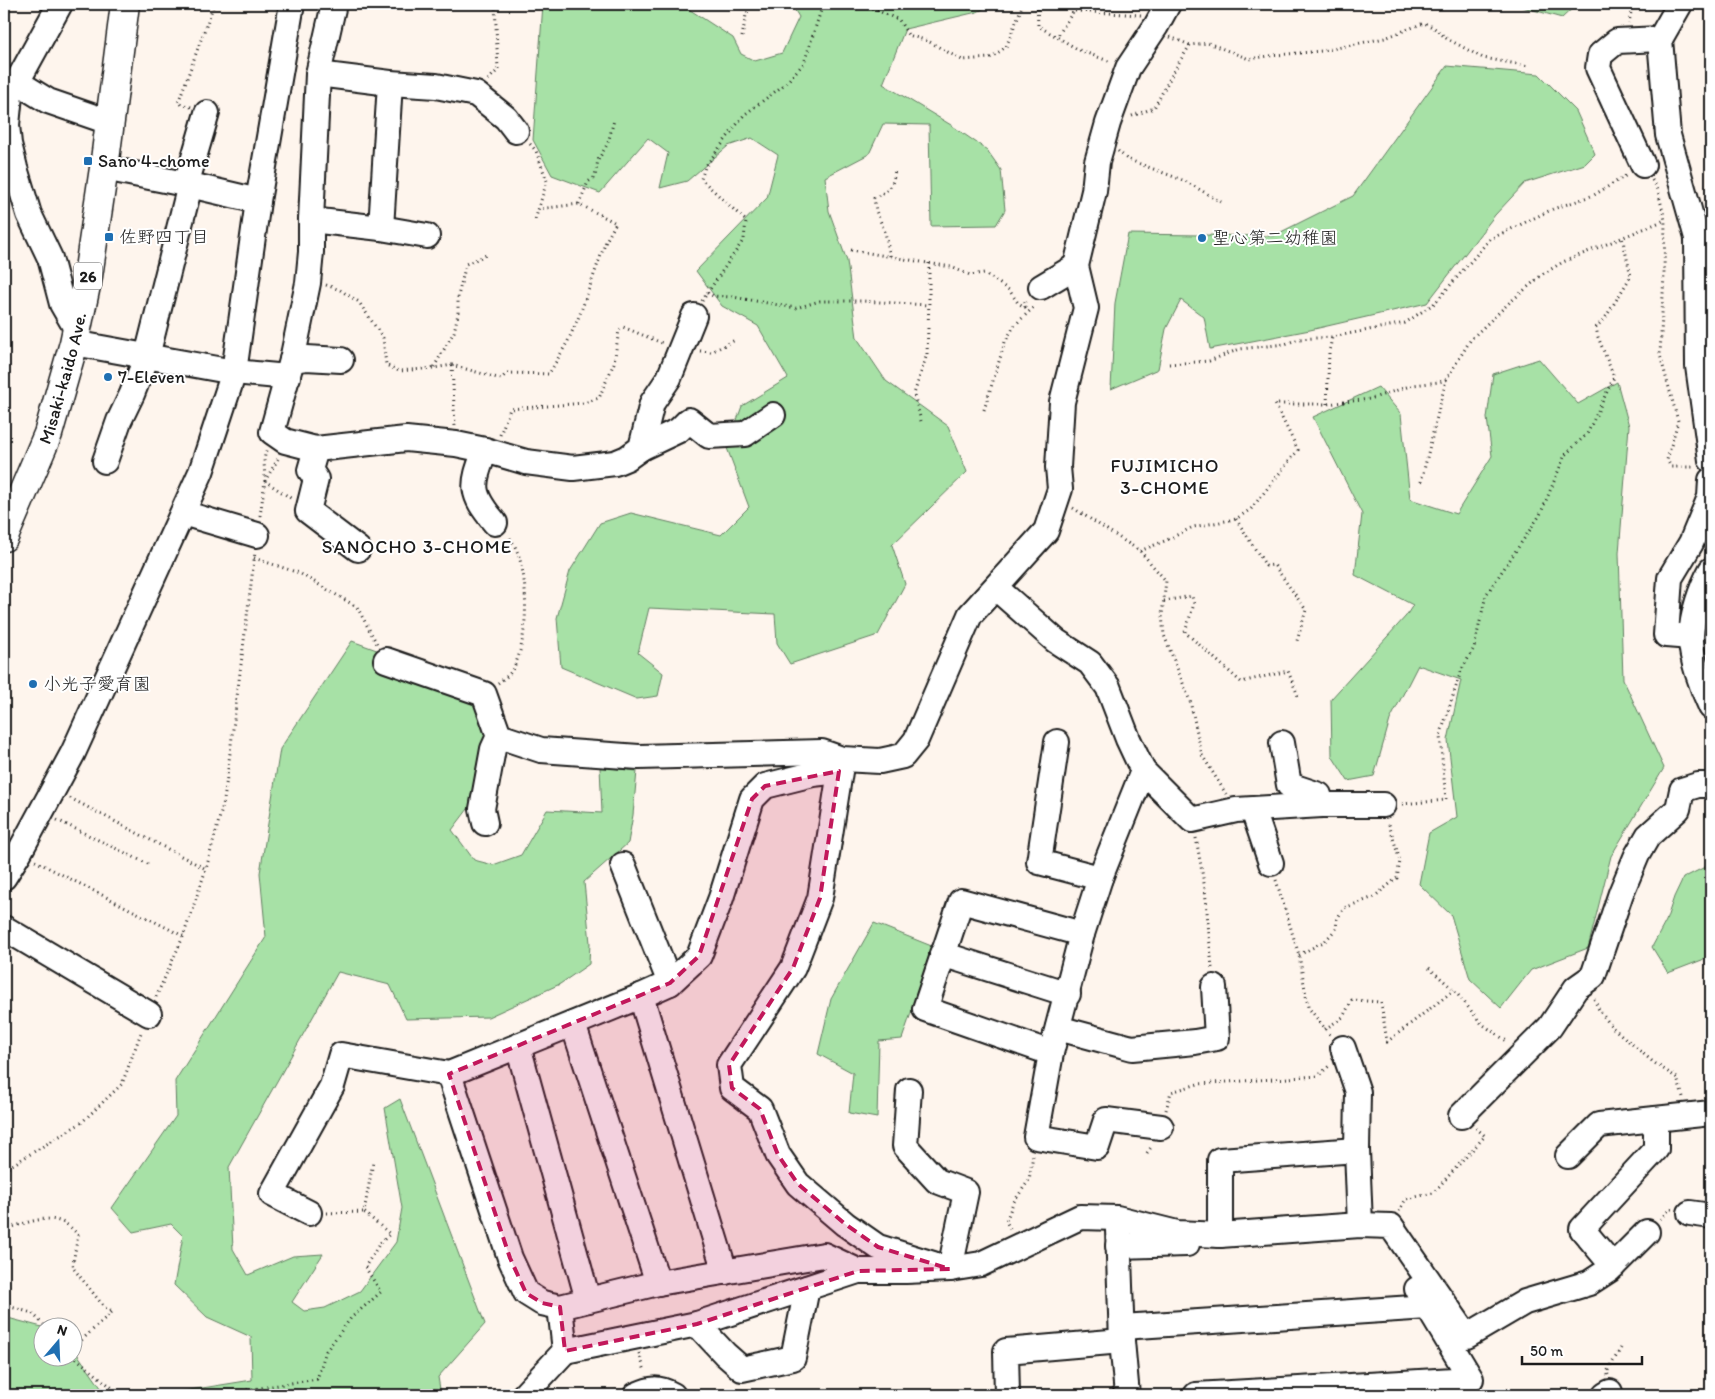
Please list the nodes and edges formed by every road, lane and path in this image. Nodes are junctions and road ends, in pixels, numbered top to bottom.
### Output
1 (60, 4) edge
2 (125, 4) edge
3 (214, 4) edge
4 (292, 4) edge
5 (334, 4) edge
6 (495, 4) edge
7 (752, 4) edge
8 (823, 4) edge
9 (863, 4) edge
10 (1023, 4) edge
11 (1037, 4) edge
12 (1078, 4) edge
13 (1680, 4) edge
14 (1075, 11) junction
15 (1162, 15) edge
16 (742, 37) dead end
17 (1057, 37) junction
18 (1660, 38) junction
19 (1190, 45) junction
20 (1529, 66) dead end
21 (1128, 68) junction
22 (318, 74) junction
23 (17, 82) junction
24 (390, 84) junction
25 (476, 94) junction
26 (207, 113) joint
27 (1109, 119) junction
28 (614, 120) dead end
29 (109, 122) junction
30 (5, 126) edge
31 (516, 131) joint
32 (1643, 165) junction
33 (104, 168) junction
34 (895, 168) dead end
35 (188, 185) junction
36 (258, 201) junction
37 (1221, 202) dead end
38 (579, 204) junction
39 (539, 209) junction
40 (311, 220) junction
41 (535, 220) dead end
42 (1665, 220) junction
43 (382, 228) junction
44 (427, 236) dead end
45 (1622, 237) junction
46 (851, 250) dead end
47 (486, 255) dead end
48 (890, 256) junction
49 (928, 263) junction
50 (1076, 266) junction
51 (308, 283) junction
52 (1041, 287) junction
53 (707, 293) junction
54 (928, 305) junction
55 (694, 316) joint
56 (76, 336) junction
57 (1332, 337) junction
58 (735, 340) dead end
59 (680, 350) junction
60 (147, 356) junction
61 (341, 360) dead end
62 (1170, 364) dead end
63 (452, 365) junction
64 (290, 368) junction
65 (434, 368) junction
66 (234, 372) junction
67 (1446, 380) junction
68 (1327, 404) junction
69 (984, 410) dead end
70 (773, 415) dead end
71 (921, 421) dead end
72 (272, 432) junction
73 (456, 444) junction
74 (641, 448) junction
75 (316, 449) junction
76 (489, 451) junction
77 (105, 461) dead end
78 (1706, 469) edge
79 (264, 481) junction
80 (1421, 482) dead end
81 (1060, 489) junction
82 (11, 502) edge
83 (308, 511) junction
84 (182, 513) junction
85 (1236, 519) junction
86 (496, 523) joint
87 (4, 537) edge
88 (256, 547) junction
89 (358, 549) dead end
90 (1140, 551) junction
91 (1711, 570) edge
92 (996, 588) junction
93 (1164, 601) junction
94 (1691, 637) junction
95 (1296, 641) dead end
96 (386, 660) joint
97 (484, 694) junction
98 (1298, 696) dead end
99 (1711, 707) edge
100 (499, 736) junction
101 (1057, 742) dead end
102 (1282, 744) dead end
103 (840, 765) junction
104 (1143, 771) junction
105 (1711, 785) edge
106 (54, 789) junction
107 (1322, 805) junction
108 (1383, 805) junction
109 (1245, 810) junction
110 (41, 812) junction
111 (1192, 820) junction
112 (485, 823) dead end
113 (19, 853) junction
114 (1271, 863) joint
115 (150, 865) dead end
116 (623, 865) dead end
117 (206, 869) junction
118 (4, 877) edge
119 (1100, 878) junction
120 (4, 928) edge
121 (1082, 934) junction
122 (183, 936) junction
123 (942, 954) junction
124 (1299, 955) junction
125 (1429, 968) dead end
126 (1593, 976) junction
127 (670, 983) junction
128 (1214, 987) joint
129 (1454, 990) junction
130 (1068, 994) junction
131 (640, 996) junction
132 (149, 1014) junction
133 (574, 1024) junction
134 (1058, 1028) junction
135 (1326, 1029) junction
136 (518, 1046) junction
137 (1052, 1052) junction
138 (1523, 1054) junction
139 (1338, 1055) junction
140 (449, 1074) junction
141 (909, 1090) dead end
142 (1707, 1114) edge
143 (1461, 1116) joint
144 (1645, 1120) junction
145 (1161, 1127) junction
146 (1036, 1137) junction
147 (1357, 1150) junction
148 (1147, 1153) dead end
149 (1568, 1156) dead end
150 (373, 1162) dead end
151 (4, 1170) edge
152 (364, 1212) junction
153 (309, 1213) joint
154 (1701, 1214) edge
155 (1117, 1218) junction
156 (1360, 1225) junction
157 (1391, 1226) junction
158 (4, 1227) edge
159 (1647, 1232) joint
160 (1220, 1235) junction
161 (1020, 1245) junction
162 (1118, 1246) junction
163 (1613, 1266) junction
164 (950, 1269) junction
165 (858, 1271) junction
166 (725, 1272) junction
167 (658, 1283) junction
168 (807, 1288) junction
169 (588, 1300) junction
170 (4, 1304) edge
171 (560, 1307) junction
172 (1428, 1307) junction
173 (35, 1316) edge
174 (697, 1324) junction
175 (1122, 1334) junction
176 (634, 1338) junction
177 (82, 1340) edge
178 (566, 1351) junction
179 (82, 1363) edge
180 (643, 1392) edge
181 (121, 1395) edge
182 (233, 1395) edge
183 (524, 1395) edge
184 (673, 1395) edge
185 (1007, 1395) edge
186 (1127, 1395) edge
187 (1196, 1395) edge

1 - 23 street
2 - 29 main road, Misaki-kaido Ave. / 26
3 - 26 path
4 - 36 street
5 - 22 street
6 - 25 path
7 - 16 path
8 - 53 path
9 - 10 path
11 - 17 path
12 - 14 path
13 - 18 street
14 - 15 path
14 - 17 path
15 - 19 path
15 - 21 street
17 - 21 path
18 - 32 street
18 - 78 street
19 - 20 path
19 - 27 path
21 - 27 street
22 - 24 street
22 - 40 street
23 - 29 street
23 - 30 street
24 - 25 street
24 - 43 street
25 - 31 street
26 - 35 street
27 - 37 path
27 - 50 street
28 - 38 path
29 - 33 main road, Misaki-kaido Ave. / 26
30 - 56 street
31 - 39 path
32 - 42 path
32 - 57 path
33 - 35 street
33 - 56 main road, Misaki-kaido Ave. / 26
34 - 48 path
35 - 36 street
35 - 60 street
36 - 66 street
38 - 39 path
38 - 63 path
39 - 41 path
40 - 43 street
40 - 51 street
42 - 45 path
42 - 78 path
43 - 44 street
45 - 67 path
45 - 108 path
46 - 48 path
47 - 65 path
48 - 49 path
49 - 52 path
49 - 54 path
50 - 52 street
50 - 81 street
51 - 64 street
51 - 65 path
52 - 69 path
53 - 54 path
53 - 55 path
54 - 71 path
55 - 59 street
56 - 60 street
56 - 82 main road, Misaki-kaido Ave. / 26
57 - 62 path
57 - 68 path
58 - 59 path
59 - 74 street
59 - 76 path
60 - 66 street
60 - 77 street
61 - 64 street
63 - 65 path
63 - 73 path
64 - 66 street
64 - 72 street
66 - 84 street
67 - 68 path
67 - 80 path
68 - 85 path
70 - 74 street
72 - 75 street
72 - 79 path
73 - 75 street
73 - 76 street
74 - 76 street
75 - 83 street
76 - 86 street
78 - 94 street
79 - 83 path
79 - 88 path
81 - 90 path
81 - 92 street
82 - 87 main road, Misaki-kaido Ave. / 26
83 - 89 street
84 - 88 street
84 - 106 street
85 - 90 path
85 - 95 path
86 - 97 path
88 - 96 path
88 - 117 path
90 - 93 path
91 - 94 street
92 - 103 street
92 - 104 street
93 - 98 path
93 - 109 path
94 - 99 street
96 - 97 street
97 - 100 street
100 - 103 street
100 - 112 street
101 - 119 street
102 - 107 street
103 - 127 street
103 - 164 street
104 - 111 street
104 - 119 street
105 - 126 street
106 - 110 street
106 - 117 path
107 - 108 street
107 - 109 street
108 - 124 path
109 - 111 street
109 - 114 street
110 - 113 street
110 - 115 path
111 - 128 path
113 - 118 street
113 - 122 path
114 - 124 path
116 - 127 street
117 - 122 path
119 - 121 street
120 - 132 street
121 - 123 street
121 - 130 street
122 - 132 path
123 - 130 street
123 - 137 street
124 - 135 path
125 - 129 path
126 - 138 street
126 - 142 path
127 - 131 street
128 - 134 street
129 - 135 path
129 - 138 path
130 - 134 street
131 - 133 street
131 - 166 street
132 - 151 path
133 - 136 street
133 - 167 street
134 - 137 street
135 - 139 path
136 - 140 street
136 - 169 street
137 - 146 street
138 - 143 street
139 - 145 path
139 - 147 street
140 - 153 street
140 - 171 street
141 - 164 street
142 - 144 street
143 - 157 path
144 - 149 street
144 - 163 street
145 - 146 street
145 - 148 path
146 - 161 path
147 - 156 street
147 - 160 street
150 - 152 path
152 - 153 path
152 - 182 path
154 - 159 path
155 - 160 street
155 - 161 street
155 - 162 street
156 - 157 street
156 - 160 street
157 - 163 street
158 - 177 path
159 - 163 street
161 - 164 street
162 - 172 street
162 - 175 street
164 - 165 street
165 - 166 street
165 - 168 street
166 - 167 street
167 - 169 street
168 - 174 street
168 - 174 street
169 - 171 street
170 - 173 path
171 - 178 street
172 - 175 street
172 - 187 street
174 - 176 street
175 - 185 street
175 - 186 street
176 - 178 street
176 - 180 path
178 - 183 street
179 - 181 path
180 - 184 street

